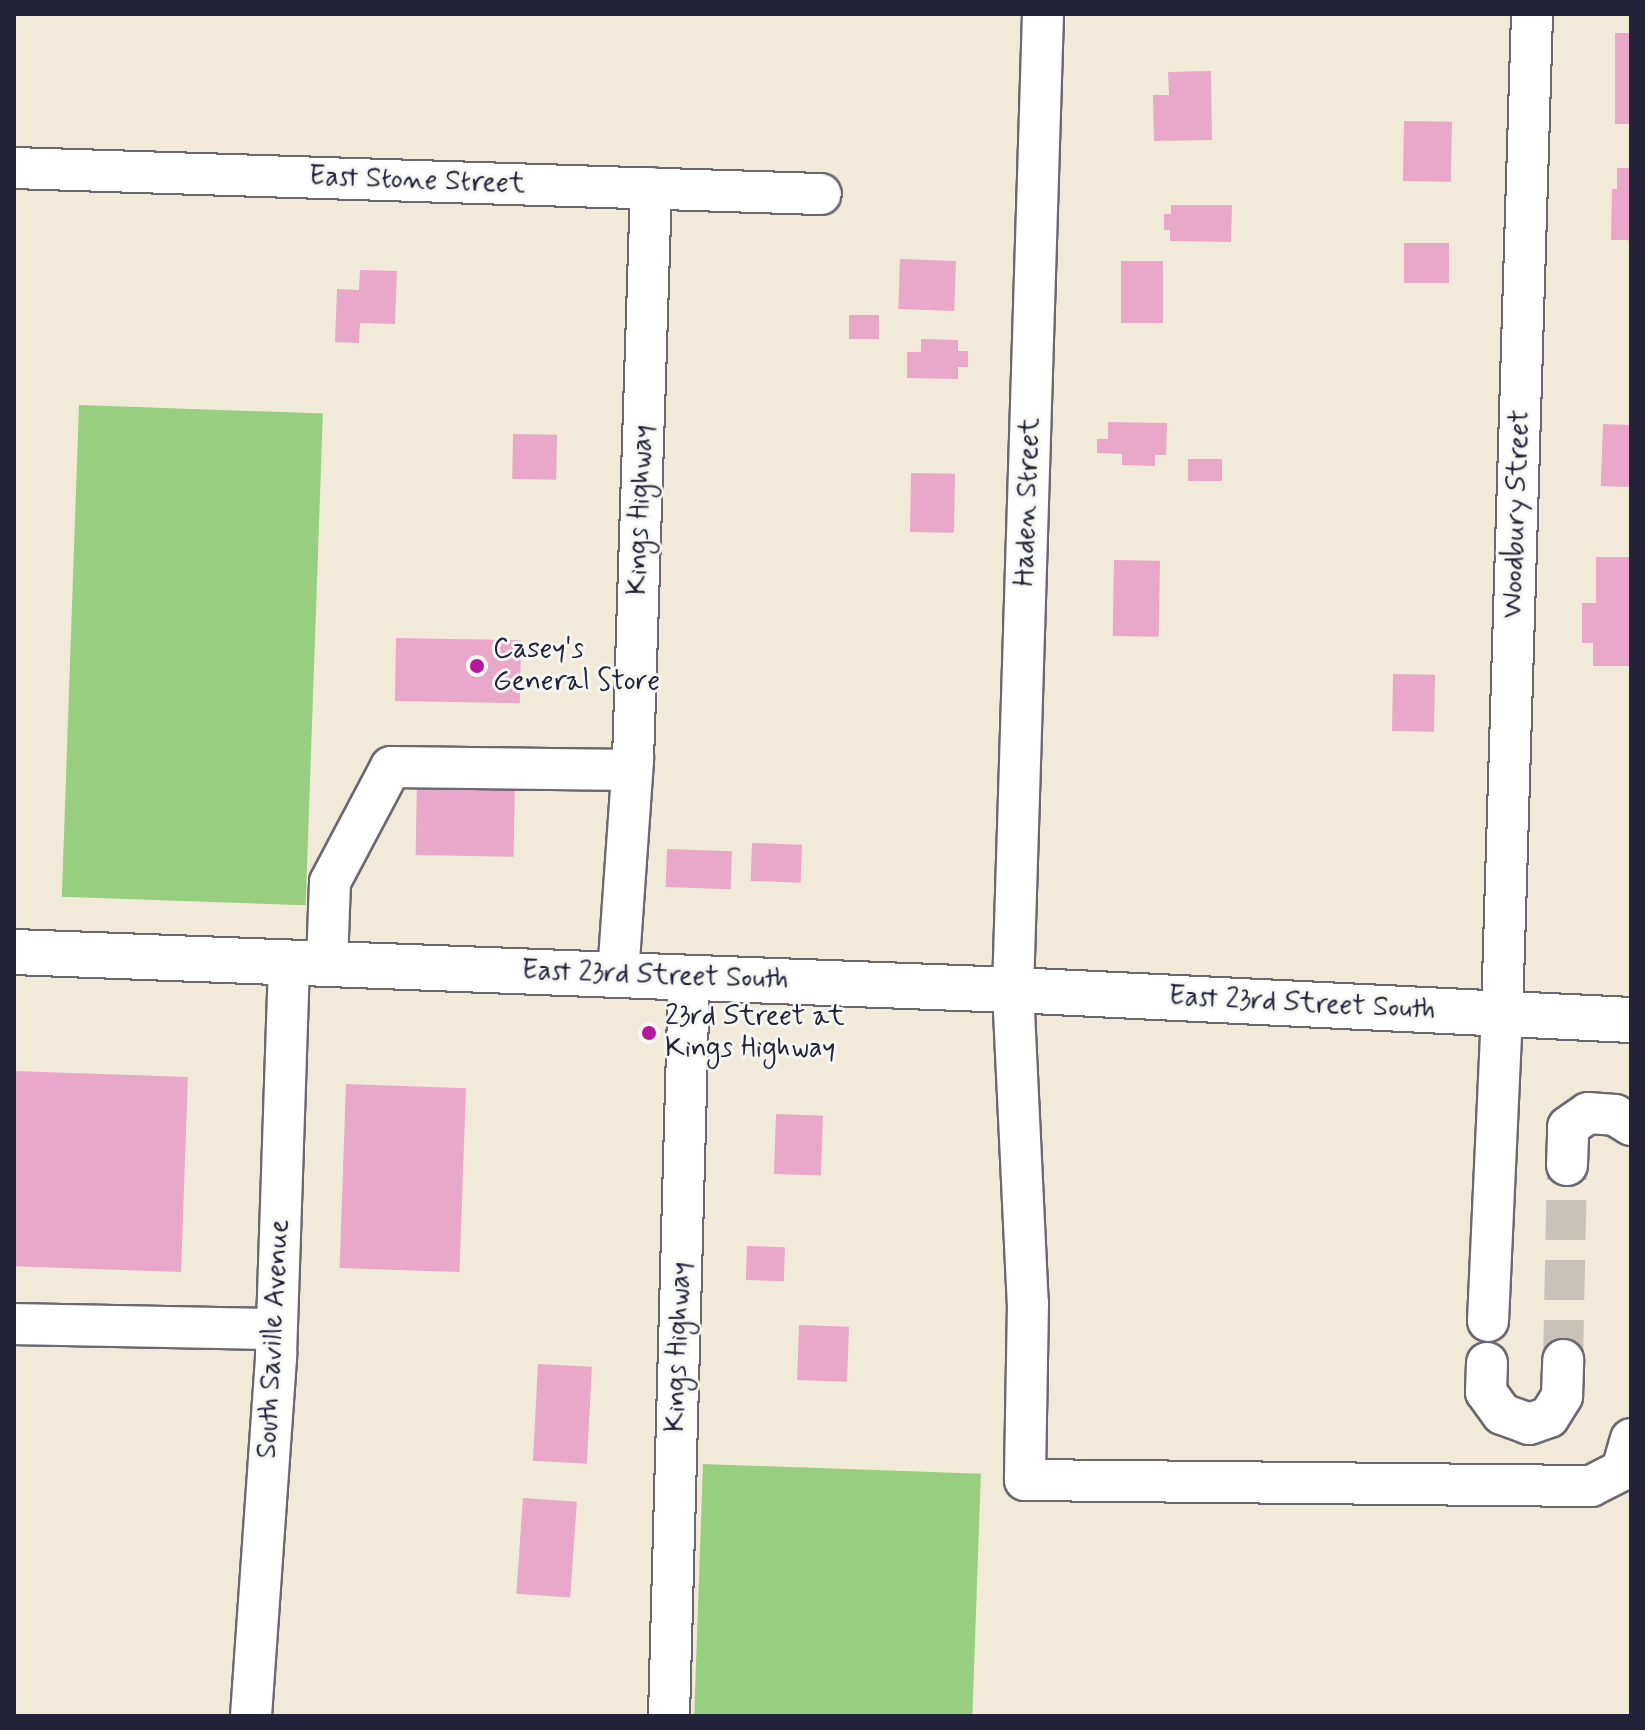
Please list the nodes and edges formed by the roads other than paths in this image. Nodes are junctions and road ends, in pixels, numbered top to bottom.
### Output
1 (1043, 14) edge
2 (1532, 14) edge
3 (14, 168) edge
4 (651, 188) junction
5 (821, 194) dead end
6 (632, 770) junction
7 (14, 952) edge
8 (308, 963) junction
9 (618, 975) junction
10 (689, 977) junction
11 (1013, 990) junction
12 (1502, 1013) junction
13 (1631, 1020) edge
14 (1631, 1125) edge
15 (1567, 1165) tunnel mouth
16 (1488, 1321) dead end
17 (14, 1324) edge
18 (276, 1329) junction
19 (1563, 1360) tunnel mouth
20 (1487, 1363) dead end
21 (1631, 1439) edge
22 (251, 1716) edge
23 (669, 1716) edge

1 - 11 street, Haden Street
2 - 12 street, Woodbury Street
3 - 4 street, East Stone Street
4 - 5 street, East Stone Street
4 - 6 street, Kings Highway
6 - 8 street, South Saville Avenue
6 - 9 street, Kings Highway
7 - 8 main road, East 23rd Street South
8 - 9 main road, East 23rd Street South
8 - 18 street, South Saville Avenue
9 - 10 main road, East 23rd Street South
10 - 11 main road, East 23rd Street South
10 - 23 street, Kings Highway
11 - 12 main road, East 23rd Street South
11 - 21 street, Haden Street
12 - 13 main road, East 23rd Street South
12 - 16 street, Woodbury Street
14 - 15 street
17 - 18 street
18 - 22 street, South Saville Avenue
19 - 20 street

